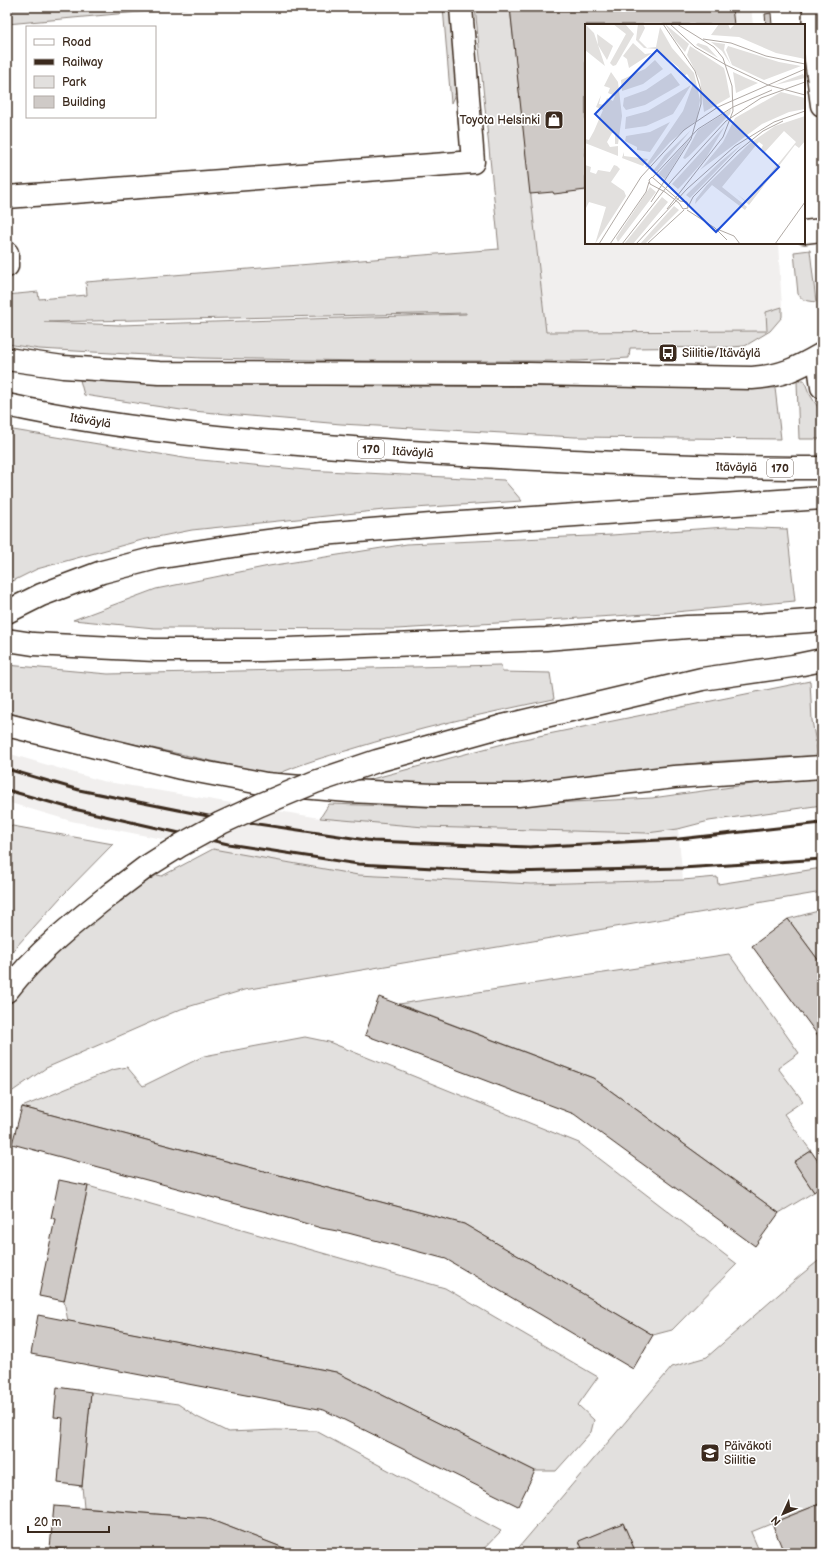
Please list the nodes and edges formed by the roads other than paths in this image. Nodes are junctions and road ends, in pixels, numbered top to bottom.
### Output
1 (461, 7) edge
2 (803, 7) edge
3 (814, 7) edge
4 (813, 38) junction
5 (822, 105) edge
6 (7, 197) edge
7 (822, 230) edge
8 (805, 232) edge
9 (7, 253) edge
10 (7, 266) edge
11 (822, 354) edge
12 (7, 359) edge
13 (822, 361) edge
14 (822, 387) edge
15 (7, 405) edge
16 (822, 468) edge
17 (822, 498) edge
18 (7, 612) edge
19 (822, 620) edge
20 (7, 640) edge
21 (822, 660) edge
22 (7, 725) edge
23 (822, 767) edge
24 (7, 991) edge

1 - 6 main road
2 - 4 main road
3 - 4 main road
4 - 5 main road
7 - 8 main road
9 - 10 main road
11 - 12 main road
13 - 14 main road
15 - 16 main road, Itäväylä / 170
17 - 18 main road
19 - 20 main road
21 - 24 main road, bridge
22 - 23 main road

